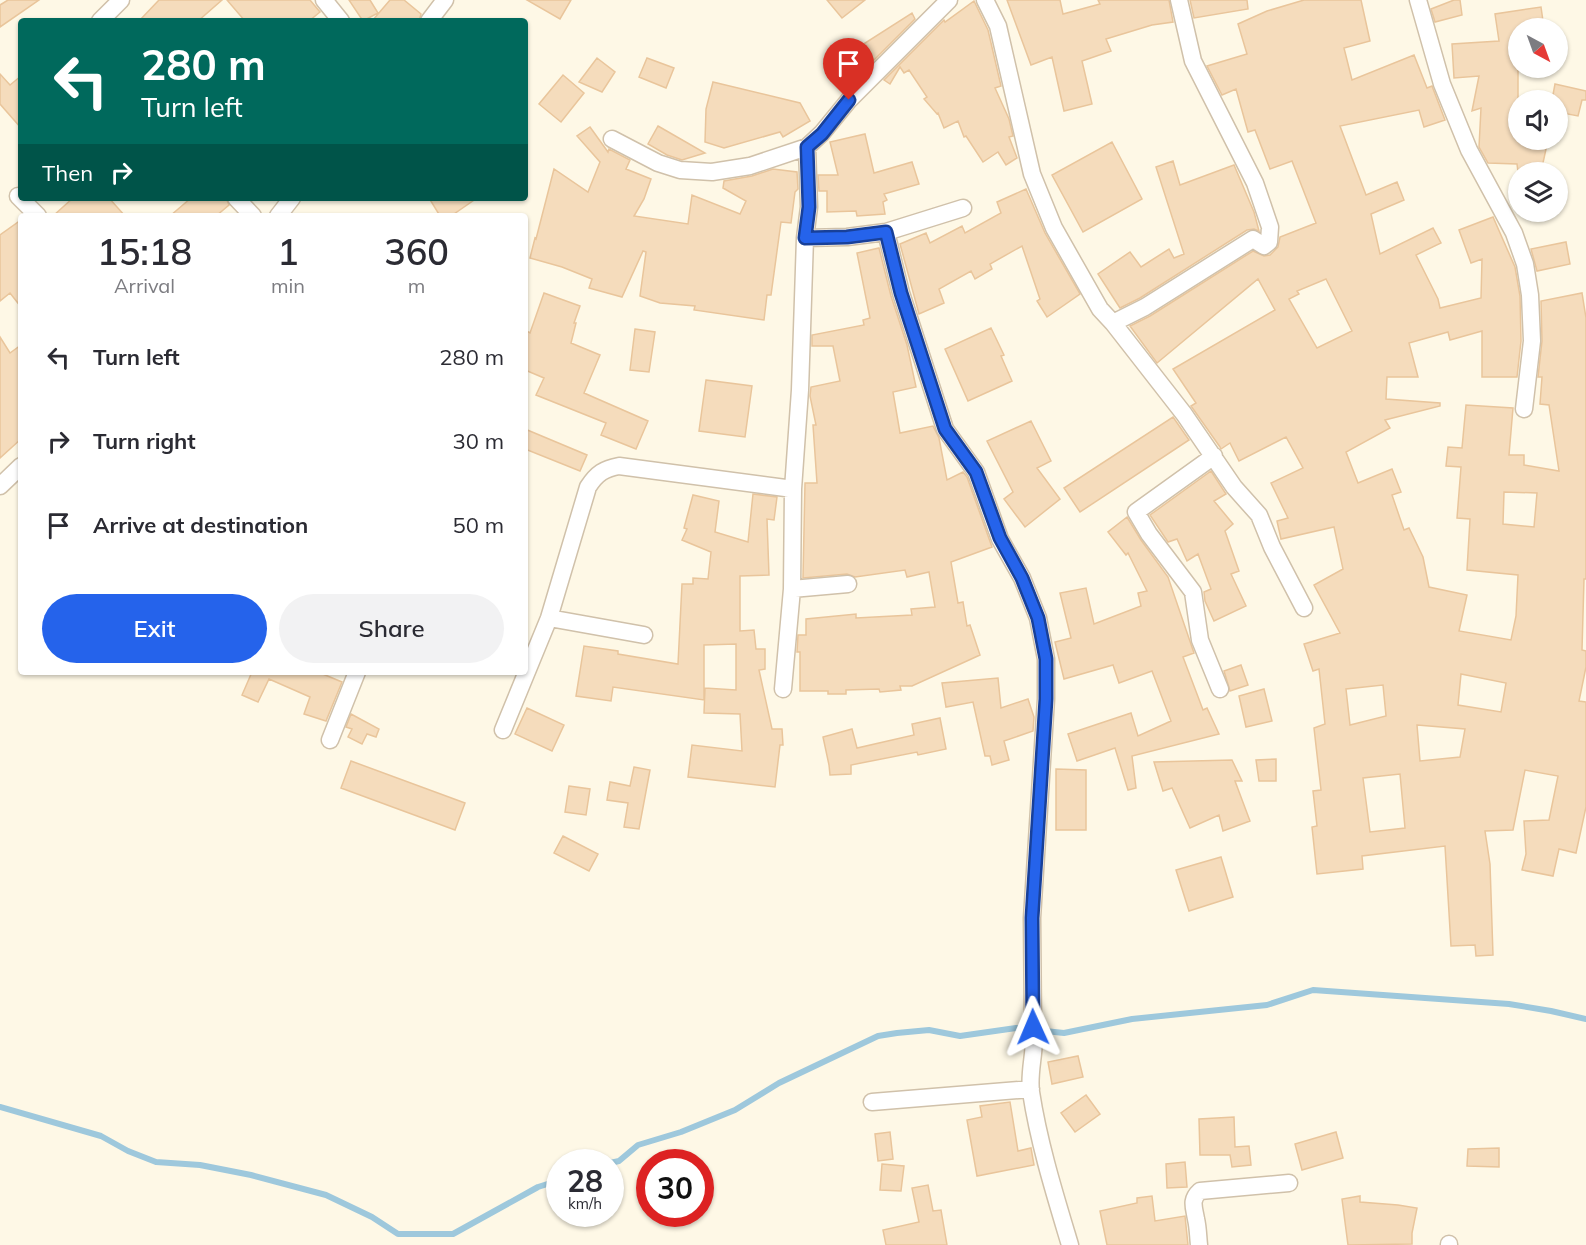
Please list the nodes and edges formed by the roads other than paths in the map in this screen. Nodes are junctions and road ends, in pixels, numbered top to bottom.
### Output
1 (121, 0) edge
2 (324, 0) edge
3 (445, 0) edge
4 (949, 0) edge
5 (985, 0) edge
6 (1179, 0) edge
7 (1418, 0) edge
8 (103, 18) edge
9 (339, 18) edge
10 (431, 18) edge
11 (612, 139) dead end
12 (807, 147) junction
13 (23, 201) edge
14 (239, 201) edge
15 (963, 208) dead end
16 (35, 213) edge
17 (250, 213) edge
18 (886, 232) junction
19 (805, 238) junction
20 (1113, 323) junction
21 (1524, 409) dead end
22 (1214, 456) junction
23 (18, 469) edge
24 (0, 486) edge
25 (793, 489) junction
26 (848, 584) dead end
27 (792, 590) junction
28 (1304, 608) dead end
29 (549, 618) junction
30 (644, 635) dead end
31 (528, 669) edge
32 (356, 675) edge
33 (526, 675) edge
34 (783, 689) dead end
35 (1220, 689) dead end
36 (503, 730) dead end
37 (330, 740) dead end
38 (1031, 1089) junction
39 (872, 1102) dead end
40 (1289, 1183) dead end
41 (1070, 1245) edge
42 (1199, 1245) edge

1 - 8 street
2 - 9 street
3 - 10 street
4 - 12 street
5 - 20 street
6 - 20 street
7 - 21 street
11 - 12 street
12 - 19 street
13 - 16 street
14 - 17 street
15 - 18 street
18 - 19 street
18 - 38 street
19 - 25 street
20 - 22 street
22 - 28 street
22 - 35 street
23 - 24 street
25 - 27 street
25 - 29 street
26 - 27 street
27 - 34 street
29 - 30 street
29 - 31 street
32 - 37 street
33 - 36 street
38 - 39 street
38 - 41 street
40 - 42 street

